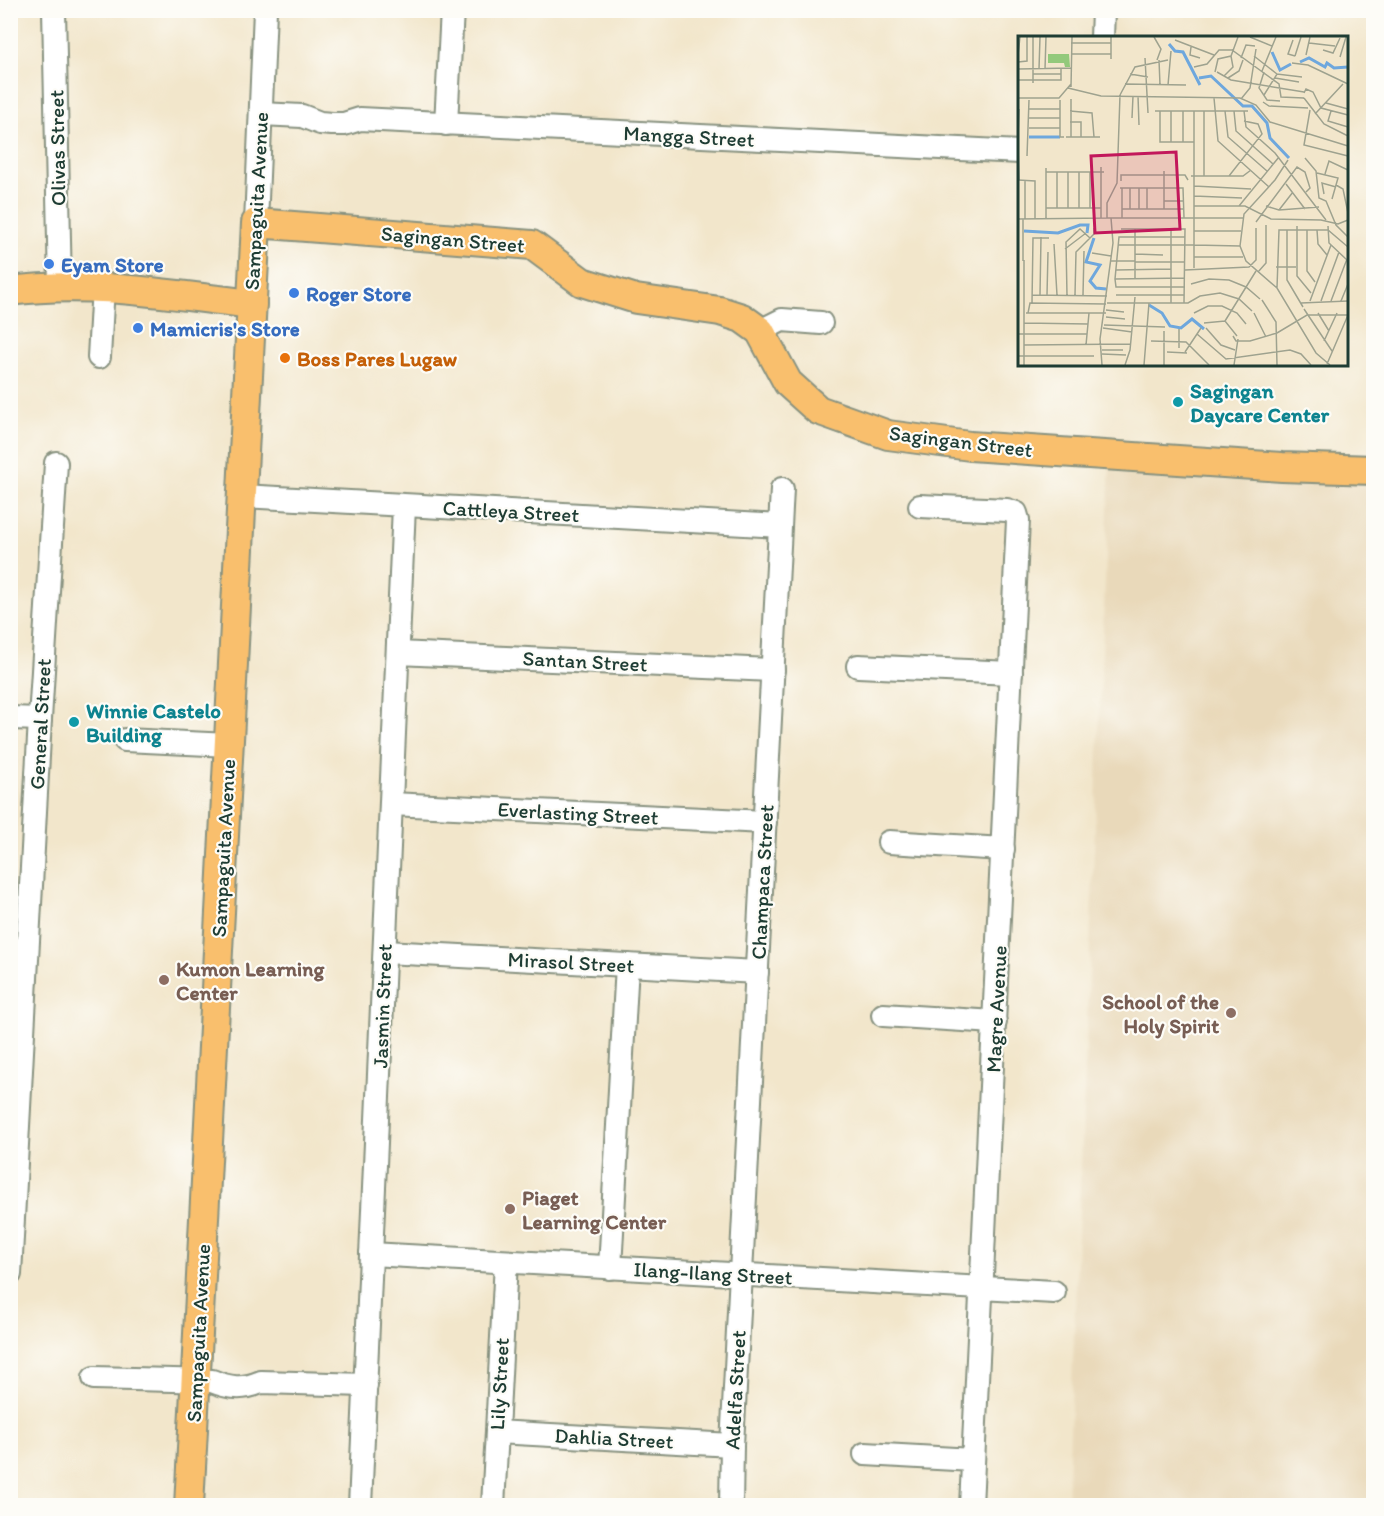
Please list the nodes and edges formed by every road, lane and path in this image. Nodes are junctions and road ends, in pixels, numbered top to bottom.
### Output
1 (54, 10) edge
2 (265, 10) edge
3 (452, 10) edge
4 (1104, 10) edge
5 (1102, 36) edge
6 (261, 114) junction
7 (446, 124) junction
8 (1018, 152) edge
9 (256, 223) junction
10 (60, 286) junction
11 (103, 286) junction
12 (10, 291) edge
13 (252, 304) junction
14 (821, 323) dead end
15 (760, 331) junction
16 (99, 357) dead end
17 (56, 463) dead end
18 (1374, 470) edge
19 (782, 489) dead end
20 (242, 496) junction
21 (404, 506) junction
22 (920, 506) dead end
23 (780, 526) junction
24 (398, 653) junction
25 (858, 666) dead end
26 (773, 670) junction
27 (1011, 673) junction
28 (10, 718) edge
29 (40, 719) junction
30 (125, 740) dead end
31 (229, 744) junction
32 (391, 804) junction
33 (765, 822) junction
34 (889, 842) dead end
35 (1003, 849) junction
36 (385, 952) junction
37 (627, 965) junction
38 (757, 972) junction
39 (883, 1015) dead end
40 (995, 1022) junction
41 (371, 1254) junction
42 (506, 1262) junction
43 (610, 1268) junction
44 (10, 1274) edge
45 (741, 1275) junction
46 (982, 1288) junction
47 (1054, 1292) dead end
48 (94, 1378) dead end
49 (204, 1381) junction
50 (366, 1385) junction
51 (497, 1432) junction
52 (732, 1445) junction
53 (865, 1454) dead end
54 (974, 1460) junction
55 (189, 1506) edge
56 (360, 1506) edge
57 (493, 1506) edge
58 (731, 1506) edge
59 (971, 1506) edge

1 - 10 street, Olivas Street
2 - 6 street, Sampaguita Avenue
3 - 7 street
4 - 5 street
6 - 7 street, Mangga Street
6 - 9 street, Sampaguita Avenue
7 - 8 street, Mangga Street
9 - 13 main road, Sampaguita Avenue
9 - 15 main road, Sagingan Street
10 - 11 main road
10 - 12 main road
11 - 13 main road
11 - 16 street
13 - 20 main road, Sampaguita Avenue
14 - 15 street
15 - 18 main road, Sagingan Street
17 - 29 street, General Street
19 - 23 street, Champaca Street
20 - 21 street, Cattleya Street
20 - 31 main road, Sampaguita Avenue
21 - 23 street, Cattleya Street
21 - 24 street, Jasmin Street
22 - 27 street, Magre Avenue
23 - 26 street, Champaca Street
24 - 26 street, Santan Street
24 - 32 street, Jasmin Street
25 - 27 street
26 - 33 street, Champaca Street
27 - 35 street, Magre Avenue
28 - 29 street
29 - 44 street, General Street
30 - 31 street
31 - 49 main road, Sampaguita Avenue
32 - 33 street, Everlasting Street
32 - 36 street, Jasmin Street
33 - 38 street, Champaca Street
34 - 35 street
35 - 40 street, Magre Avenue
36 - 37 street, Mirasol Street
36 - 41 street, Jasmin Street
37 - 38 street, Mirasol Street
37 - 43 street
38 - 45 street, Champaca Street
39 - 40 street
40 - 46 street, Magre Avenue
41 - 42 street, Ilang-Ilang Street
41 - 50 street, Jasmin Street
42 - 43 street, Ilang-Ilang Street
42 - 51 street, Lily Street
43 - 45 street, Ilang-Ilang Street
45 - 46 street, Ilang-Ilang Street
45 - 52 street, Adelfa Street
46 - 47 street, Ilang-Ilang Street
46 - 54 street, Magre Avenue
48 - 49 street
49 - 50 street
49 - 55 main road, Sampaguita Avenue
50 - 56 street, Jasmin Street
51 - 52 street, Dahlia Street
51 - 57 street, Lily Street
52 - 58 street, Adelfa Street
53 - 54 street
54 - 59 street, Magre Avenue

